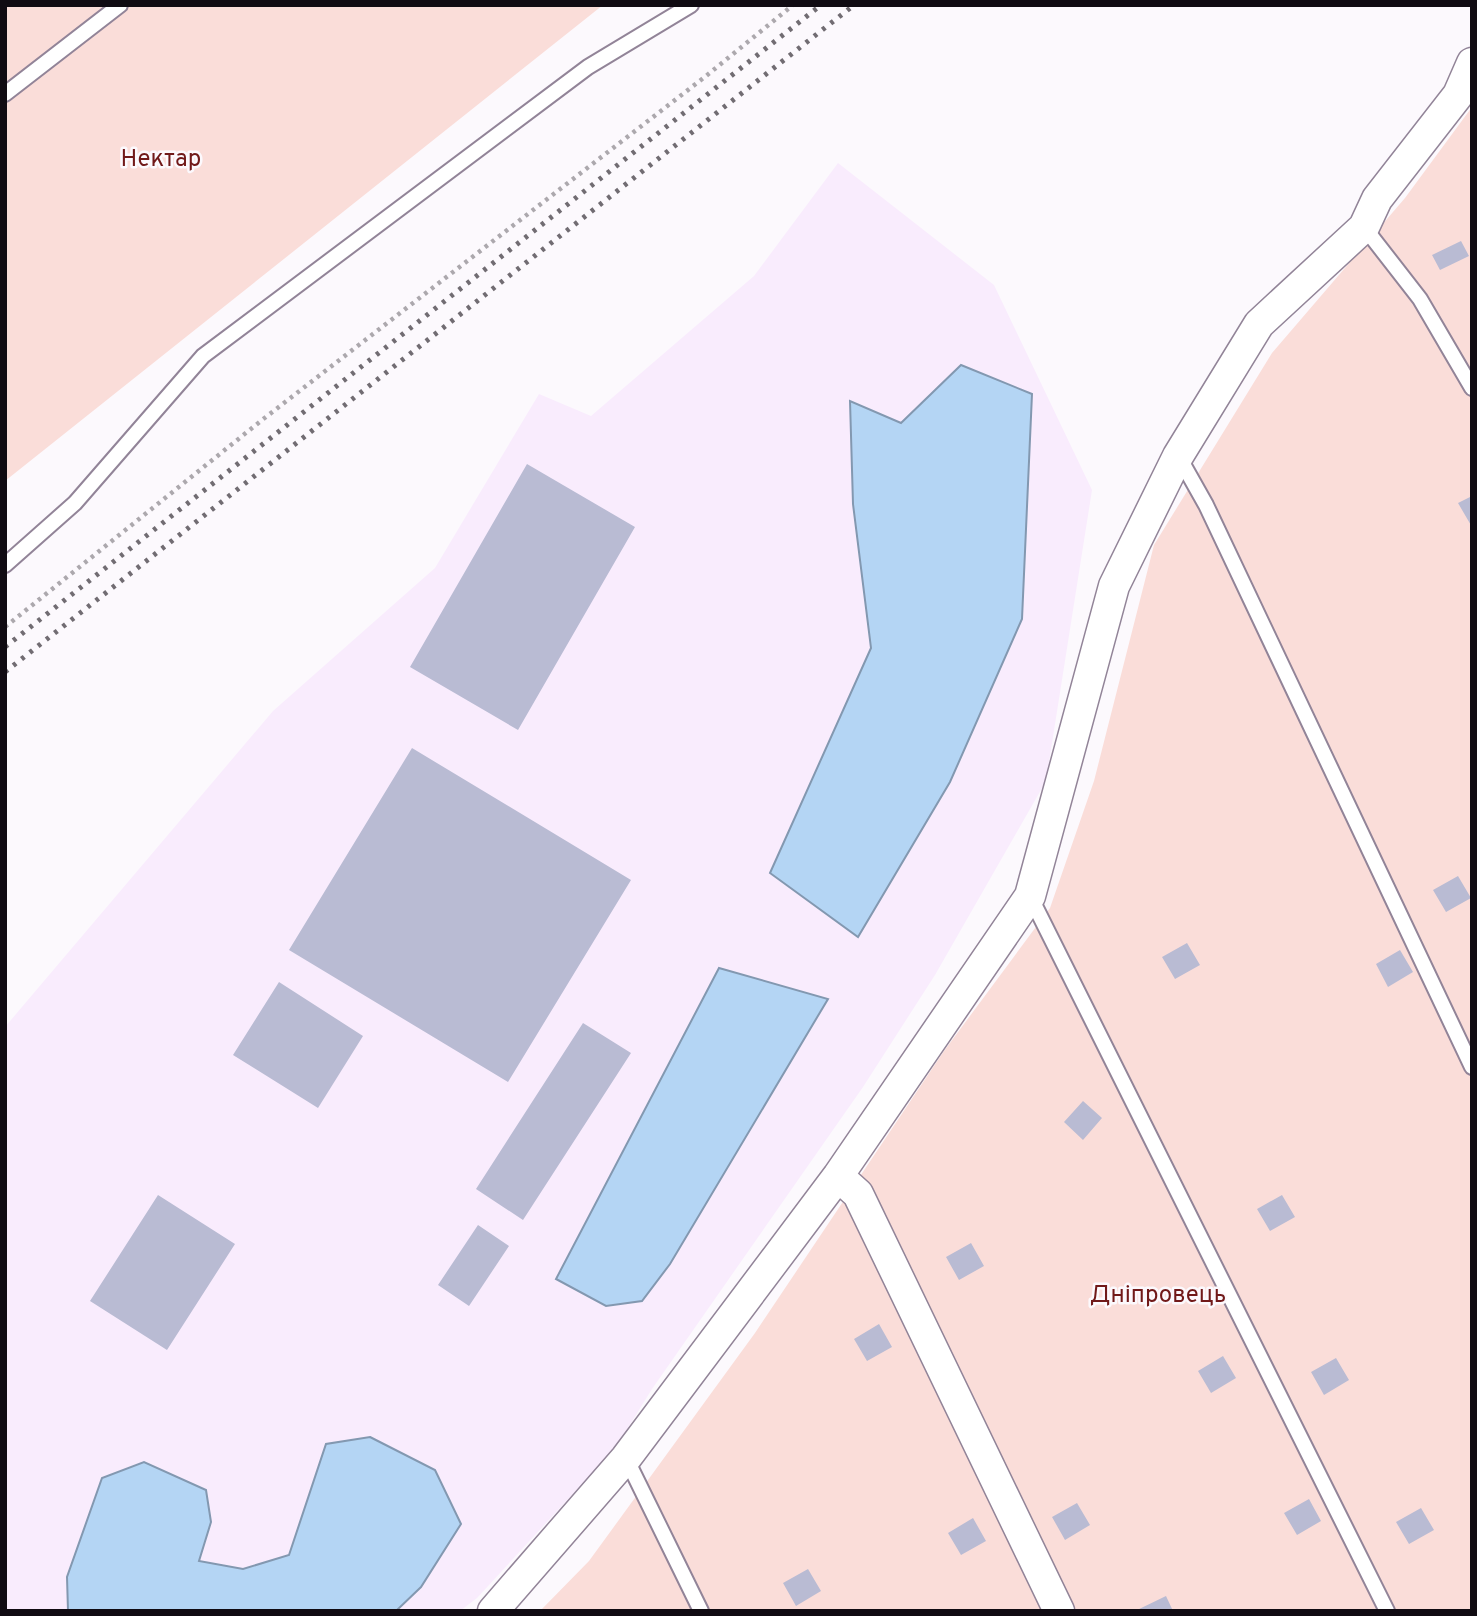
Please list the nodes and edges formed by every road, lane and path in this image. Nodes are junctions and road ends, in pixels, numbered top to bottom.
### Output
1 (120, 5) edge
2 (793, 5) edge
3 (690, 6) edge
4 (1472, 64) edge
5 (5, 94) edge
6 (1364, 227) junction
7 (1472, 387) edge
8 (1178, 456) junction
9 (5, 565) edge
10 (5, 627) edge
11 (1030, 896) junction
12 (1472, 1067) edge
13 (838, 1176) junction
14 (626, 1458) junction
15 (493, 1611) edge
16 (701, 1611) edge
17 (1059, 1611) edge
18 (1387, 1611) edge

1 - 5 lane
2 - 10 path
3 - 9 lane
4 - 6 street
6 - 7 lane
6 - 8 street
8 - 11 street
8 - 12 lane
11 - 13 street
11 - 18 lane
13 - 14 street
13 - 17 street
14 - 15 street
14 - 16 lane

